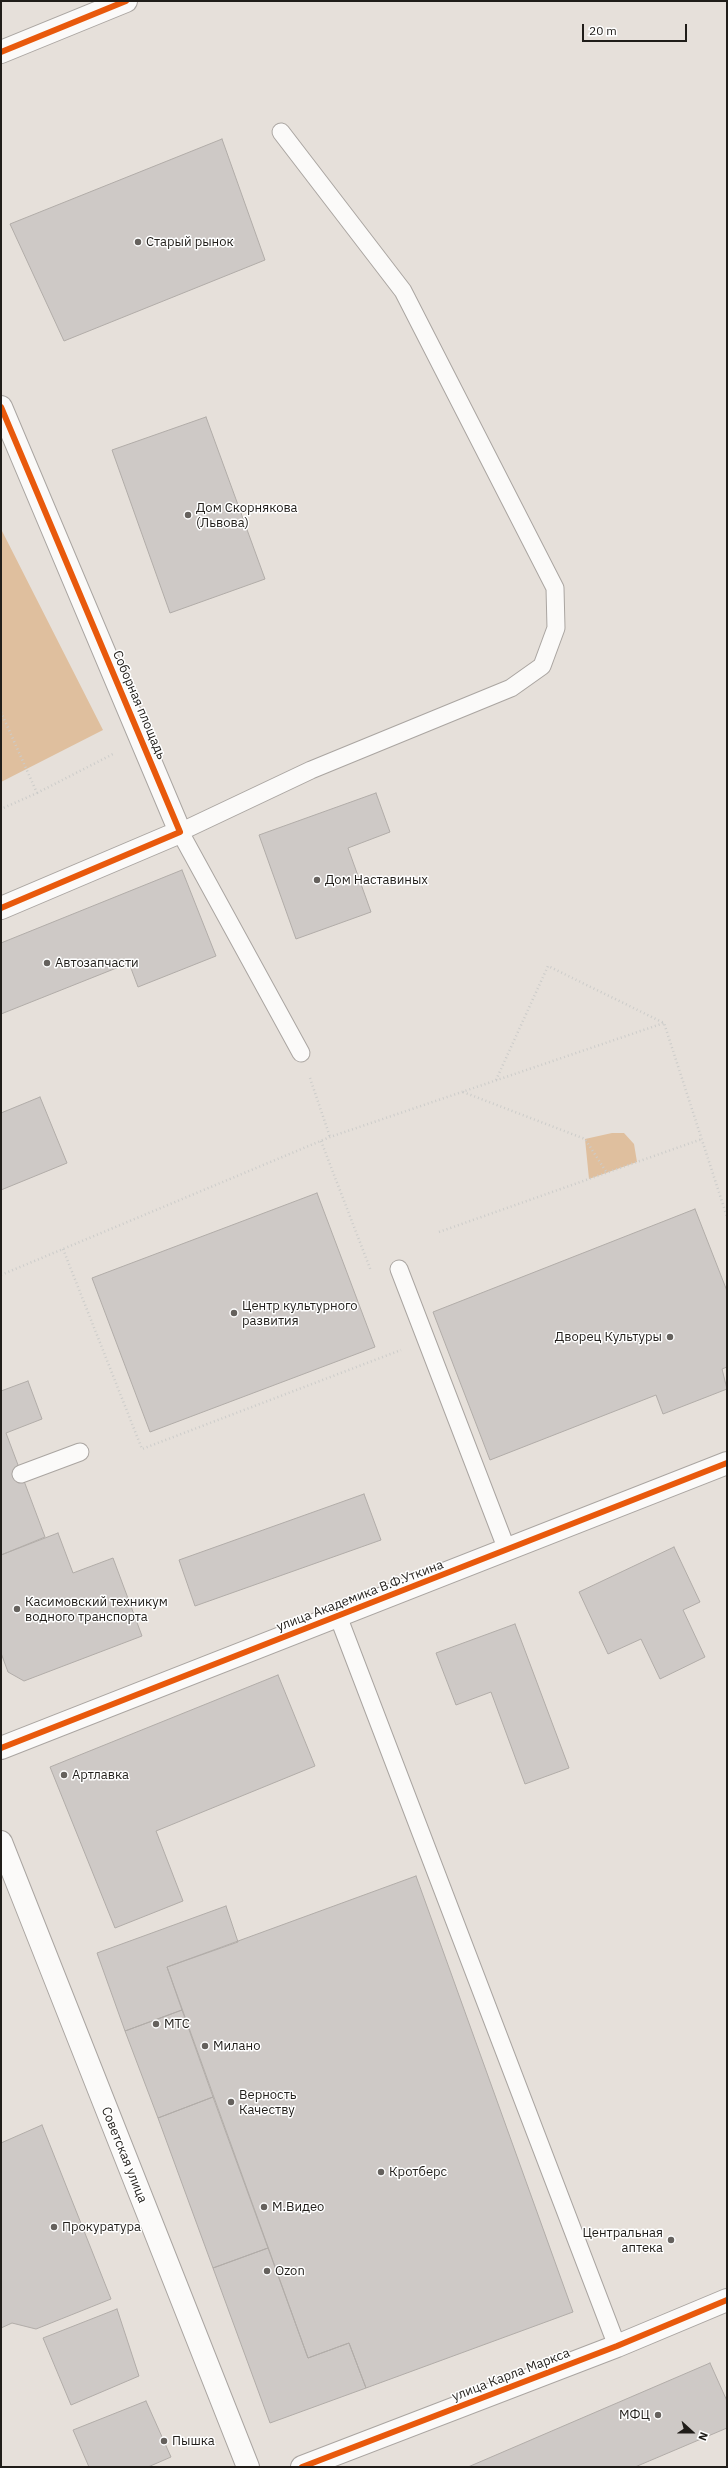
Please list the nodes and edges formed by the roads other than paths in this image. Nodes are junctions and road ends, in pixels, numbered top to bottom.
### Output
1 (126, 1) edge
2 (1, 52) edge
3 (281, 132) dead end
4 (1, 407) edge
5 (180, 832) junction
6 (1, 908) edge
7 (301, 1053) road end
8 (399, 1269) dead end
9 (80, 1452) dead end
10 (727, 1463) edge
11 (21, 1474) dead end
12 (507, 1550) junction
13 (338, 1616) junction
14 (1, 1748) edge
15 (1, 1842) edge
16 (727, 2300) edge
17 (617, 2346) junction
18 (248, 2467) edge
19 (302, 2467) edge

1 - 2 street
3 - 5 lane
4 - 5 street, Соборная площадь
5 - 6 street
5 - 7 lane
8 - 12 lane
9 - 11 lane
10 - 12 street, улица Академика В.Ф.Уткина
12 - 13 street, улица Академика В.Ф.Уткина
13 - 14 street, улица Академика В.Ф.Уткина
13 - 17 lane
15 - 18 street, Советская улица
16 - 17 street, улица Карла Маркса
17 - 19 street, улица Карла Маркса

